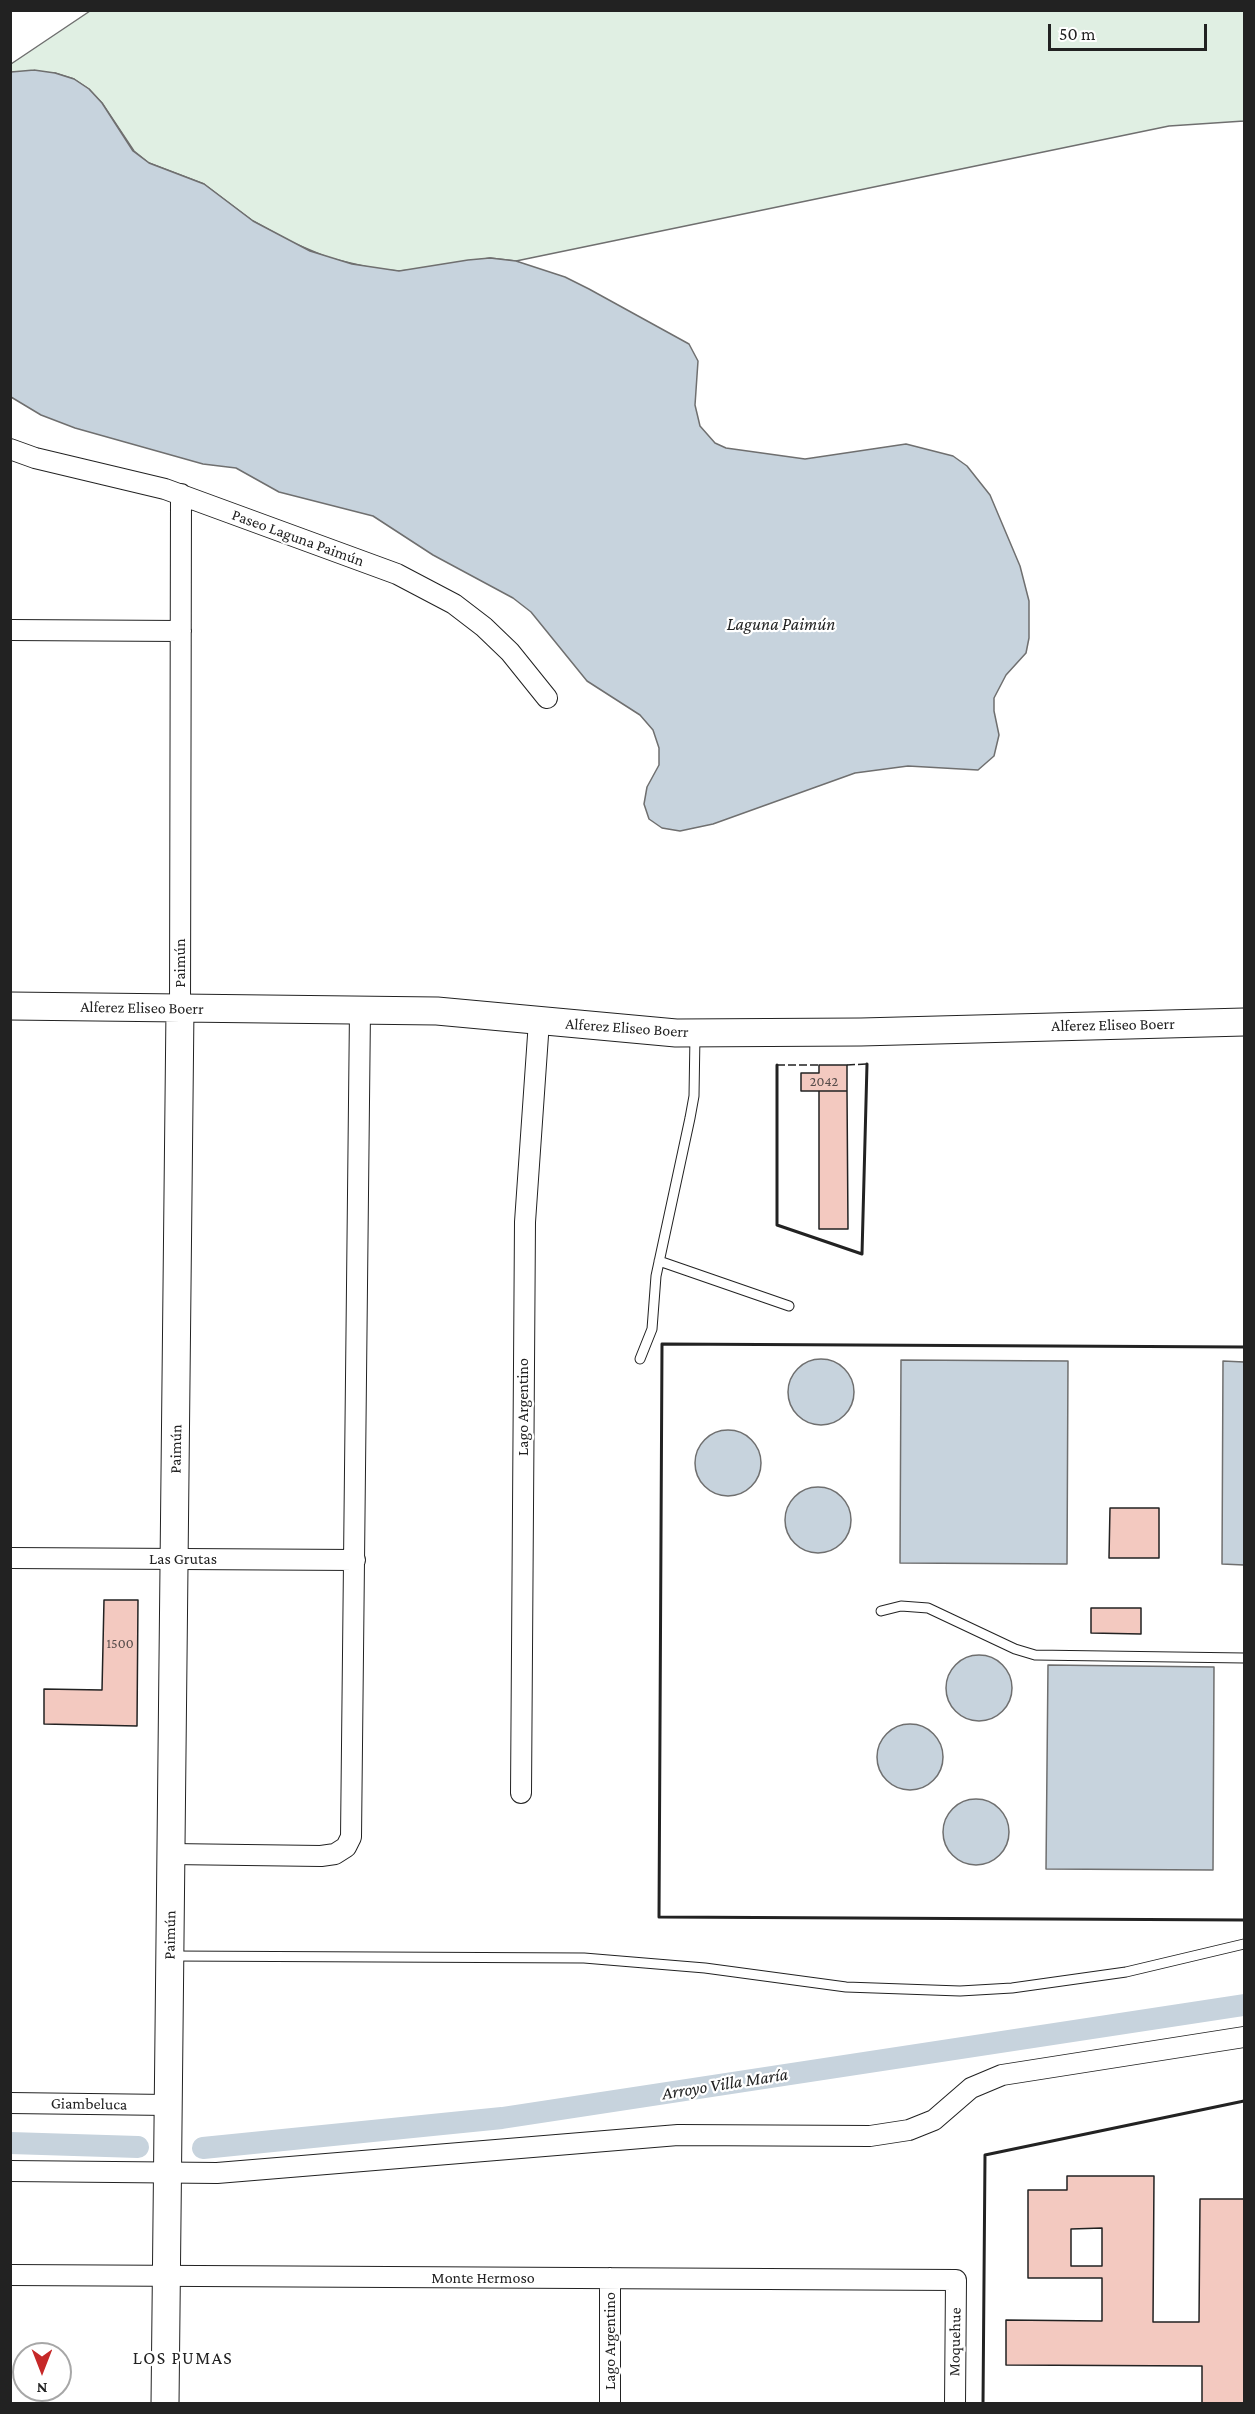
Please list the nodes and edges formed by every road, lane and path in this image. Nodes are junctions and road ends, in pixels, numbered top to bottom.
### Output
1 (10, 448) edge
2 (181, 494) junction
3 (10, 630) edge
4 (181, 631) junction
5 (547, 698) dead end
6 (10, 1006) edge
7 (180, 1008) junction
8 (360, 1010) junction
9 (539, 1021) junction
10 (1245, 1022) edge
11 (695, 1033) junction
12 (659, 1261) junction
13 (789, 1305) dead end
14 (640, 1359) dead end
15 (10, 1558) edge
16 (174, 1559) junction
17 (355, 1560) junction
18 (881, 1611) dead end
19 (1245, 1658) edge
20 (521, 1793) dead end
21 (171, 1854) junction
22 (1245, 1944) edge
23 (170, 1956) junction
24 (1245, 2037) edge
25 (10, 2103) edge
26 (168, 2105) junction
27 (10, 2171) edge
28 (167, 2174) junction
29 (10, 2276) edge
30 (166, 2276) junction
31 (610, 2278) junction
32 (956, 2280) joint
33 (165, 2403) edge
34 (610, 2403) edge
35 (954, 2403) edge

1 - 2 street, Paseo Laguna Paimún
2 - 4 street, Paimún
2 - 5 street, Paseo Laguna Paimún
3 - 4 street
4 - 7 street, Paimún
6 - 7 street, Alferez Eliseo Boerr
7 - 8 street, Alferez Eliseo Boerr
7 - 16 street, Paimún
8 - 9 street, Alferez Eliseo Boerr
8 - 17 street
9 - 11 street, Alferez Eliseo Boerr
9 - 20 street, Lago Argentino
10 - 11 street, Alferez Eliseo Boerr
11 - 12 lane
12 - 13 lane
12 - 14 lane
15 - 16 street, Las Grutas
16 - 17 street, Las Grutas
16 - 21 street, Paimún
17 - 21 street
18 - 19 lane
21 - 23 street, Paimún
22 - 23 lane
23 - 26 street, Paimún
24 - 28 street
25 - 26 street, Giambeluca
26 - 28 street, Paimún
27 - 28 street
28 - 30 street, Paimún
29 - 30 street, Monte Hermoso
30 - 31 street, Monte Hermoso
30 - 33 street, Paimún
31 - 32 street, Monte Hermoso
31 - 34 street, Lago Argentino
32 - 35 street, Moquehue

